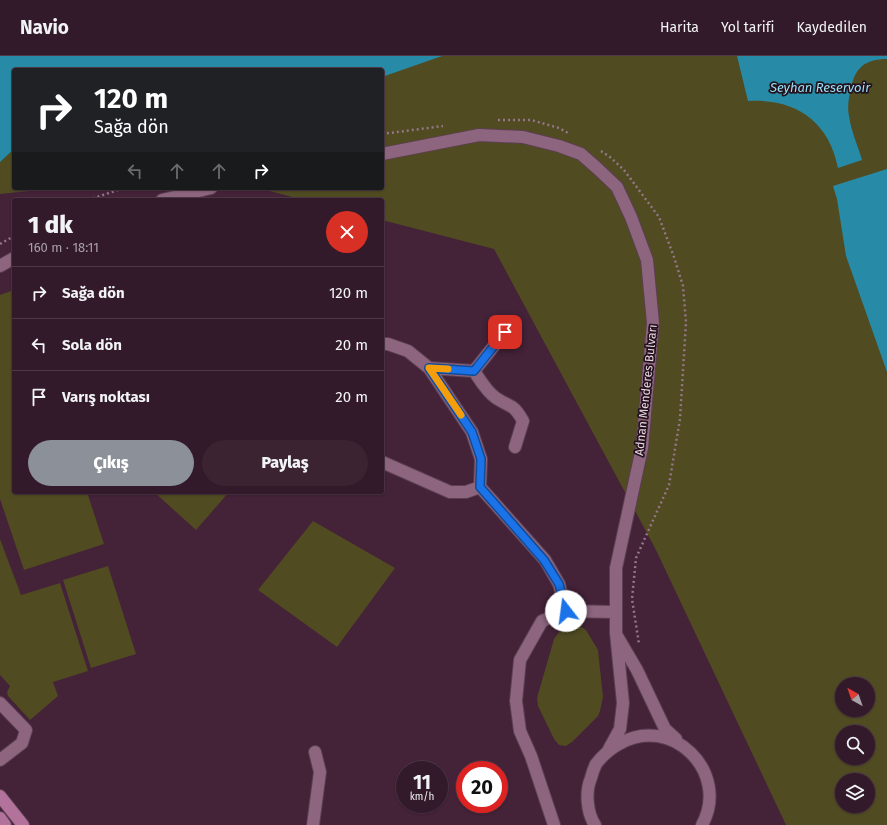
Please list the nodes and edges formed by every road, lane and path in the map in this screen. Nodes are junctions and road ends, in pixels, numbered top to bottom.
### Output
1 (495, 120) dead end
2 (450, 125) dead end
3 (384, 134) edge
4 (572, 135) dead end
5 (598, 149) dead end
6 (384, 154) edge
7 (118, 190) edge
8 (203, 190) edge
9 (94, 198) edge
10 (170, 198) edge
11 (12, 237) edge
12 (0, 244) edge
13 (12, 259) edge
14 (0, 266) edge
15 (505, 332) dead end
16 (384, 344) edge
17 (429, 368) junction
18 (474, 371) junction
19 (515, 447) dead end
20 (384, 463) edge
21 (480, 487) junction
22 (566, 611) junction
23 (615, 612) junction
24 (616, 633) junction
25 (639, 647) dead end
26 (0, 703) edge
27 (683, 745) junction
28 (610, 749) junction
29 (316, 752) dead end
30 (0, 760) edge
31 (0, 796) edge
32 (0, 818) edge
33 (708, 822) edge
34 (6, 825) edge
35 (24, 825) edge
36 (313, 825) edge
37 (554, 825) edge
38 (595, 825) edge

1 - 4 path
2 - 3 path
5 - 25 path
6 - 23 street, Adnan Menderes Bulvarı
7 - 9 path
8 - 10 street
11 - 12 path
13 - 14 street
15 - 18 street
16 - 17 street
17 - 18 street
17 - 21 street
18 - 19 street
20 - 21 street
21 - 22 street
22 - 23 street
22 - 37 street
23 - 24 street, Adnan Menderes Bulvarı
24 - 27 street, Adnan Menderes Bulvarı
24 - 28 street, Adnan Menderes Bulvarı
26 - 30 street
27 - 28 street, Adnan Menderes Bulvarı
27 - 33 street, Adnan Menderes Bulvarı
28 - 38 street, Adnan Menderes Bulvarı
29 - 36 street
31 - 35 main road
32 - 34 main road

